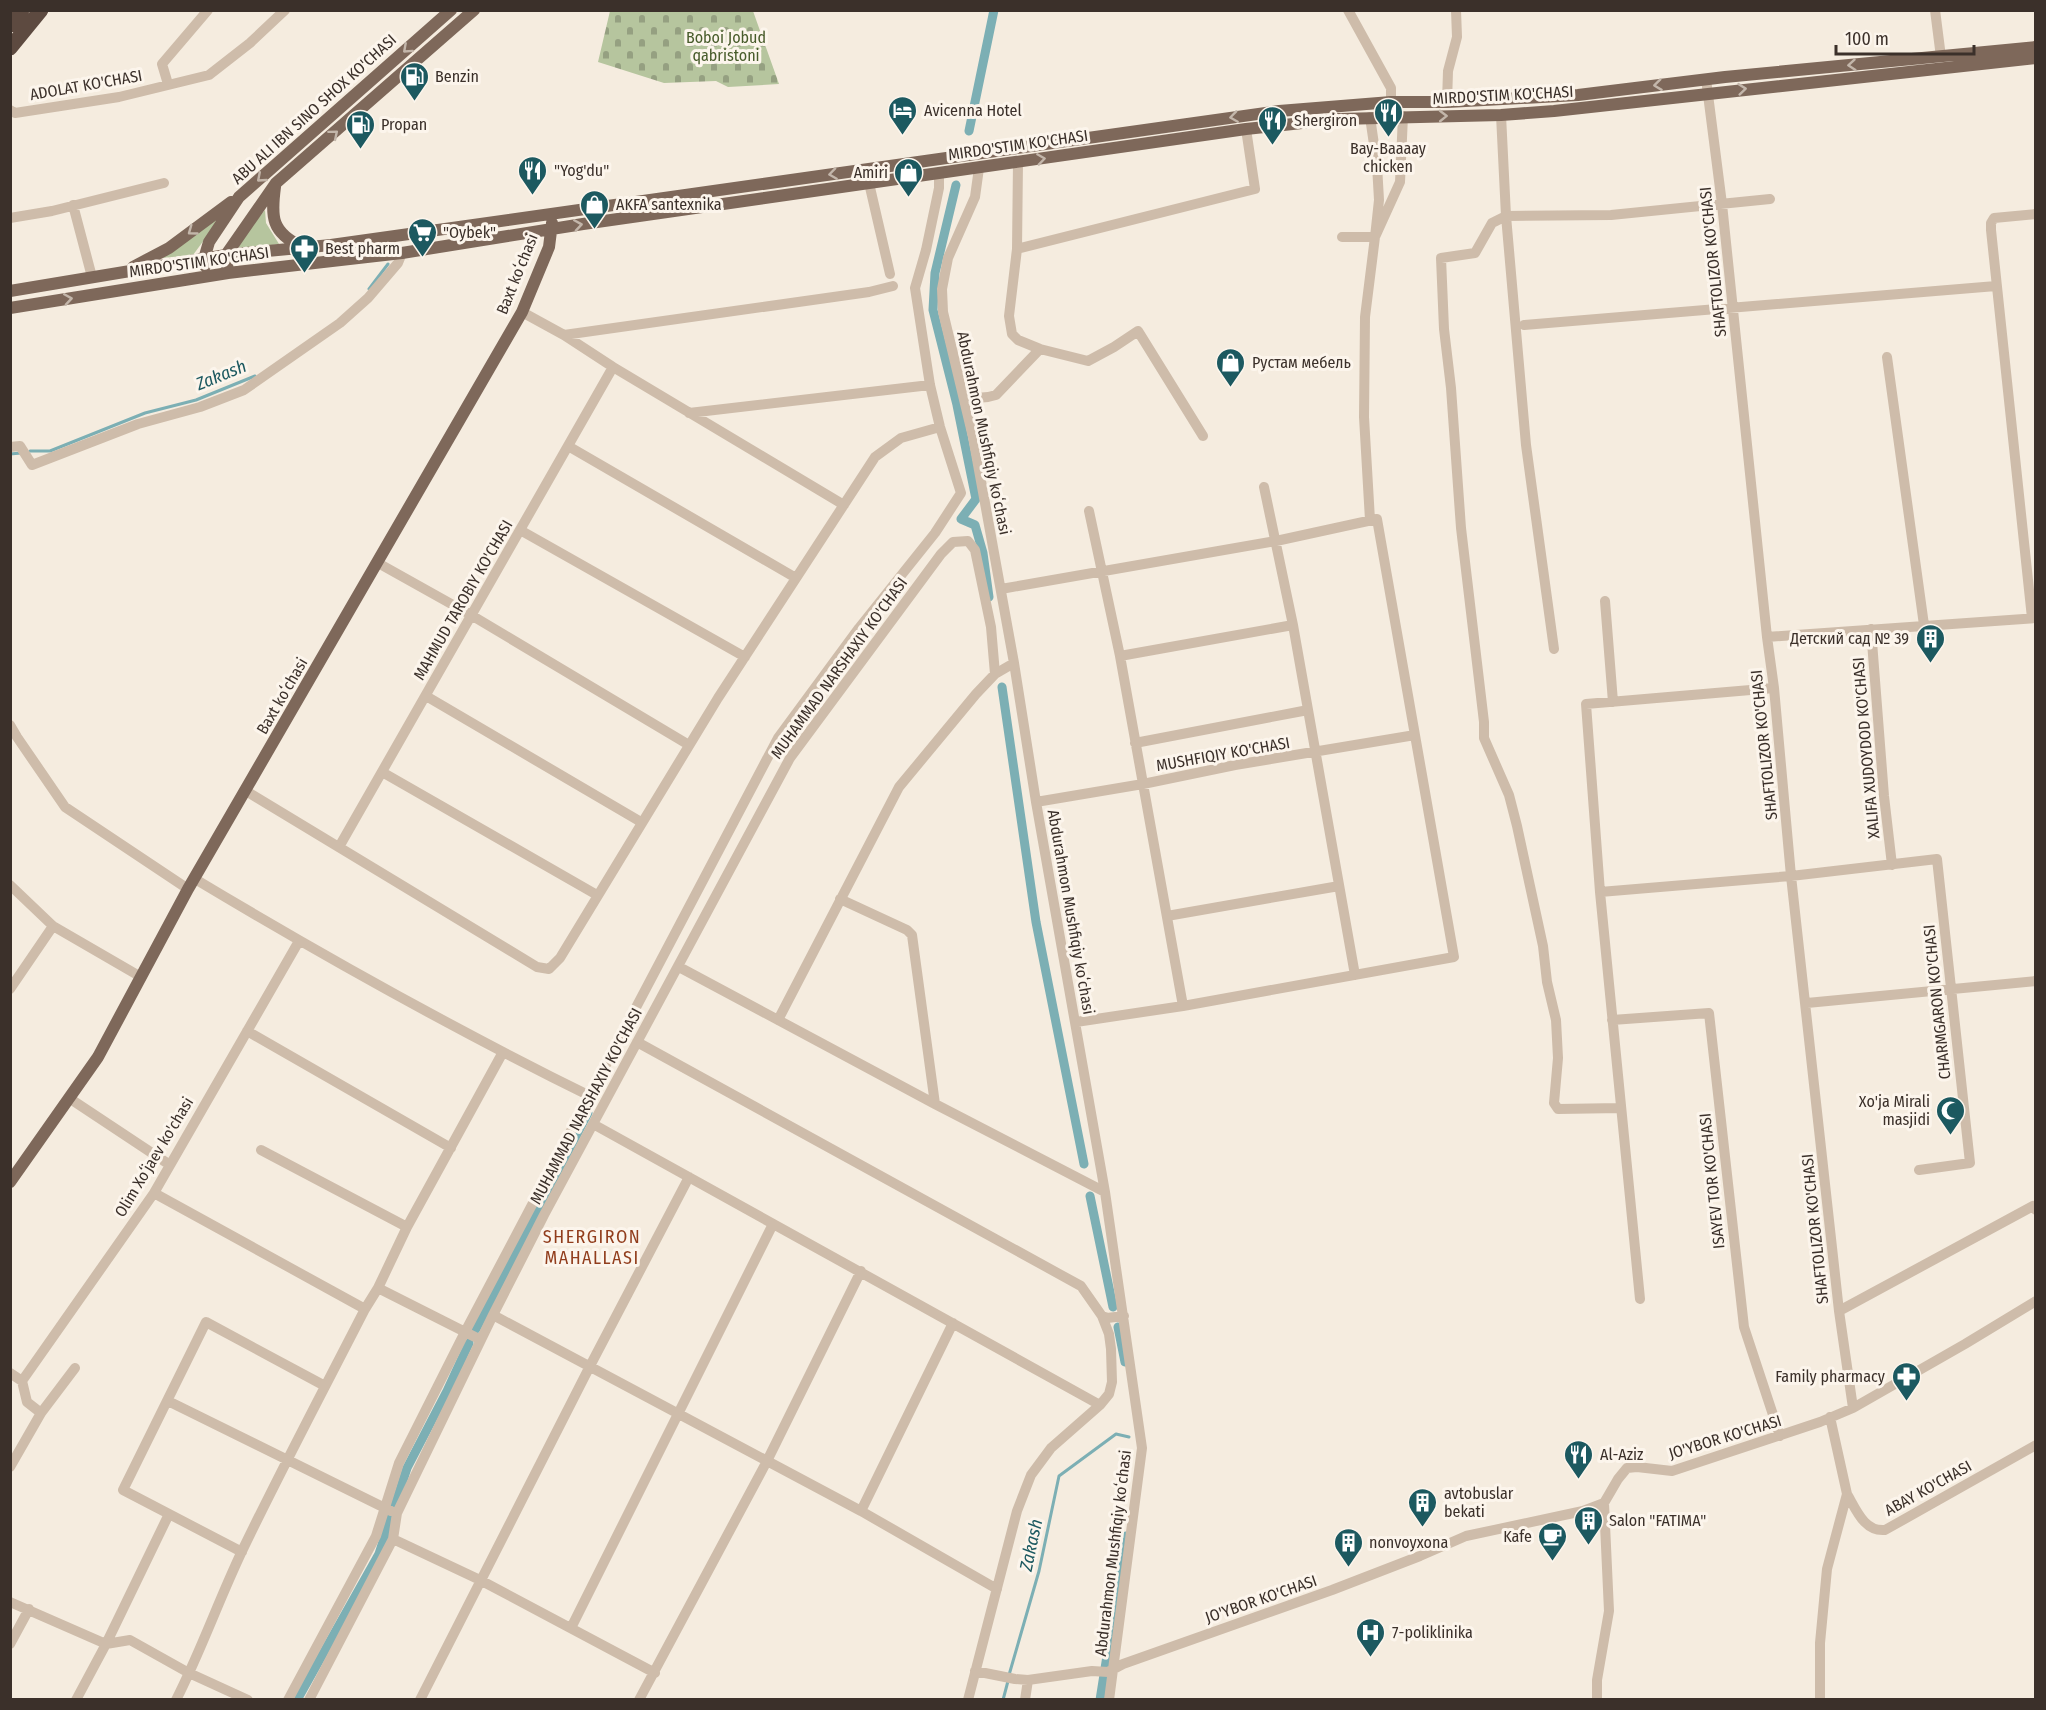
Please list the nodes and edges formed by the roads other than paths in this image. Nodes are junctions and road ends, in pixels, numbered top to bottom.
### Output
1 (22, 10) edge
2 (41, 10) edge
3 (208, 10) edge
4 (285, 10) edge
5 (451, 10) edge
6 (474, 10) edge
7 (1348, 10) edge
8 (1456, 10) edge
9 (1935, 10) edge
10 (10, 25) edge
11 (2036, 47) edge
12 (10, 48) edge
13 (1941, 57) junction
14 (2036, 58) edge
15 (1706, 79) junction
16 (168, 84) junction
17 (1708, 93) junction
18 (1391, 102) junction
19 (1447, 102) junction
20 (10, 110) edge
21 (1501, 115) junction
22 (1398, 116) junction
23 (1370, 117) junction
24 (1246, 129) junction
25 (1018, 162) junction
26 (979, 168) junction
27 (939, 173) junction
28 (164, 183) dead end
29 (276, 183) junction
30 (869, 183) junction
31 (239, 196) junction
32 (1770, 200) dead end
33 (1722, 204) junction
34 (74, 205) junction
35 (551, 213) junction
36 (2036, 214) edge
37 (1506, 216) junction
38 (10, 218) edge
39 (553, 230) junction
40 (1342, 237) dead end
41 (1375, 237) junction
42 (302, 247) junction
43 (1017, 249) junction
44 (402, 253) junction
45 (226, 255) junction
46 (204, 259) junction
47 (125, 272) junction
48 (228, 273) junction
49 (890, 274) dead end
50 (92, 277) junction
51 (206, 277) junction
52 (893, 286) dead end
53 (1996, 286) junction
54 (10, 291) edge
55 (10, 308) edge
56 (1733, 308) junction
57 (522, 312) junction
58 (1524, 325) dead end
59 (564, 334) junction
60 (1041, 349) junction
61 (1887, 357) dead end
62 (613, 367) junction
63 (930, 385) junction
64 (964, 399) junction
65 (689, 413) junction
66 (940, 427) junction
67 (1203, 436) dead end
68 (568, 446) junction
69 (10, 447) edge
70 (1264, 487) dead end
71 (844, 505) junction
72 (1089, 511) dead end
73 (1370, 520) junction
74 (520, 530) junction
75 (1276, 541) junction
76 (378, 563) junction
77 (1102, 572) junction
78 (796, 578) junction
79 (1001, 589) junction
80 (1605, 601) dead end
81 (471, 615) junction
82 (2034, 618) edge
83 (1293, 625) junction
84 (1924, 625) junction
85 (1871, 628) junction
86 (1767, 637) junction
87 (1554, 649) dead end
88 (1120, 656) junction
89 (745, 657) junction
90 (1014, 663) junction
91 (995, 674) junction
92 (1774, 688) junction
93 (426, 696) junction
94 (1613, 702) junction
95 (1308, 710) junction
96 (10, 724) edge
97 (1415, 735) junction
98 (1136, 743) junction
99 (689, 745) junction
100 (1316, 752) junction
101 (382, 771) junction
102 (1143, 784) junction
103 (246, 791) junction
104 (1036, 802) junction
105 (641, 822) junction
106 (339, 847) junction
107 (1892, 865) junction
108 (1791, 876) junction
109 (192, 884) junction
110 (10, 885) edge
111 (1339, 886) junction
112 (1600, 892) junction
113 (597, 895) junction
114 (840, 899) junction
115 (1167, 916) junction
116 (53, 926) junction
117 (298, 941) junction
118 (679, 967) junction
119 (1355, 975) junction
120 (141, 976) junction
121 (2036, 981) edge
122 (1950, 988) junction
123 (10, 989) edge
124 (1806, 1003) junction
125 (1183, 1006) junction
126 (778, 1020) junction
127 (1612, 1020) junction
128 (1076, 1022) junction
129 (247, 1031) junction
130 (637, 1042) junction
131 (503, 1052) junction
132 (589, 1095) junction
133 (69, 1098) junction
134 (604, 1102) junction
135 (935, 1104) junction
136 (1621, 1108) junction
137 (592, 1124) junction
138 (451, 1148) junction
139 (261, 1150) dead end
140 (170, 1165) junction
141 (1919, 1170) dead end
142 (689, 1177) junction
143 (10, 1182) edge
144 (1105, 1192) junction
145 (154, 1193) junction
146 (2035, 1206) edge
147 (772, 1224) junction
148 (407, 1227) junction
149 (861, 1271) junction
150 (378, 1288) junction
151 (1640, 1299) dead end
152 (2036, 1301) edge
153 (365, 1309) junction
154 (1839, 1311) junction
155 (493, 1315) junction
156 (1124, 1316) junction
157 (1102, 1317) junction
158 (953, 1323) junction
159 (465, 1332) junction
160 (481, 1340) junction
161 (590, 1366) junction
162 (75, 1368) dead end
163 (10, 1373) edge
164 (22, 1381) junction
165 (325, 1386) junction
166 (168, 1401) junction
167 (1100, 1405) junction
168 (1853, 1408) junction
169 (41, 1413) junction
170 (678, 1413) junction
171 (1830, 1417) junction
172 (1780, 1436) junction
173 (2036, 1445) edge
174 (287, 1460) junction
175 (767, 1461) junction
176 (10, 1467) edge
177 (1847, 1494) junction
178 (1604, 1503) junction
179 (386, 1508) junction
180 (861, 1511) junction
181 (397, 1513) junction
182 (169, 1514) junction
183 (393, 1539) junction
184 (242, 1552) junction
185 (480, 1580) junction
186 (997, 1589) junction
187 (10, 1602) edge
188 (29, 1609) junction
189 (571, 1628) junction
190 (10, 1644) edge
191 (106, 1644) junction
192 (1111, 1671) junction
193 (981, 1672) junction
194 (189, 1673) junction
195 (655, 1673) junction
196 (1028, 1680) junction
197 (76, 1700) edge
198 (176, 1700) edge
199 (249, 1700) edge
200 (288, 1700) edge
201 (309, 1700) edge
202 (420, 1700) edge
203 (639, 1700) edge
204 (968, 1700) edge
205 (1025, 1700) edge
206 (1109, 1700) edge
207 (1597, 1700) edge
208 (1820, 1700) edge

1 - 10 highway
2 - 12 highway
3 - 16 street, ADOLAT KO'CHASI
4 - 16 street, ADOLAT KO'CHASI
5 -> 31 main road, ABU ALI IBN SINO SHOX KO'CHASI
29 -> 6 main road, ABU ALI IBN SINO SHOX KO'CHASI
7 - 18 street
8 - 19 street
9 - 13 street
11 - 13 main road, MIRDO'STIM KO'CHASI
13 -> 15 main road, MIRDO'STIM KO'CHASI
17 -> 14 main road, MIRDO'STIM KO'CHASI
15 - 17 street, SHAFTOLIZOR KO'CHASI
15 -> 19 main road, MIRDO'STIM KO'CHASI
16 - 20 street, ADOLAT KO'CHASI
17 - 21 main road, MIRDO'STIM KO'CHASI
17 - 33 street, SHAFTOLIZOR KO'CHASI
18 - 19 main road, MIRDO'STIM KO'CHASI
18 - 22 main road
18 -> 35 main road, MIRDO'STIM KO'CHASI
22 -> 21 main road, MIRDO'STIM KO'CHASI
21 - 37 street
22 - 23 main road, MIRDO'STIM KO'CHASI
22 - 41 street
23 - 24 main road, MIRDO'STIM KO'CHASI
23 - 41 street
25 -> 24 main road, MIRDO'STIM KO'CHASI
24 - 43 street
25 - 26 main road, MIRDO'STIM KO'CHASI
25 - 43 street
26 - 27 main road, MIRDO'STIM KO'CHASI
26 - 64 street, Abdurahmon Mushfiqiy koʻchasi
27 - 30 main road, MIRDO'STIM KO'CHASI
27 - 63 street
28 - 34 street
29 - 42 main road
29 - 45 main road, ABU ALI IBN SINO SHOX KO'CHASI
39 -> 30 main road, MIRDO'STIM KO'CHASI
30 - 49 street
31 - 46 main road, ABU ALI IBN SINO SHOX KO'CHASI
31 -> 47 main road
32 - 33 street
33 - 37 street
33 - 56 street, SHAFTOLIZOR KO'CHASI
34 - 38 street
34 - 50 street
35 - 39 main road, Baxt koʻchasi
35 - 42 main road, MIRDO'STIM KO'CHASI
36 - 53 street
37 - 87 street
37 - 136 street
39 - 44 main road, MIRDO'STIM KO'CHASI
39 - 57 main road, Baxt koʻchasi
40 - 41 street
41 - 73 street
42 - 45 main road, MIRDO'STIM KO'CHASI
43 - 60 street
44 - 48 main road, MIRDO'STIM KO'CHASI
44 - 69 street
45 - 46 main road, MIRDO'STIM KO'CHASI
45 - 48 main road
46 - 47 main road, MIRDO'STIM KO'CHASI
46 - 51 main road, ABU ALI IBN SINO SHOX KO'CHASI
47 - 50 main road, MIRDO'STIM KO'CHASI
48 - 51 main road, MIRDO'STIM KO'CHASI
50 - 54 main road, MIRDO'STIM KO'CHASI
55 -> 51 main road, MIRDO'STIM KO'CHASI
52 - 59 street
53 - 56 street
53 - 82 street
56 - 58 street
56 - 86 street, SHAFTOLIZOR KO'CHASI
57 - 59 street
57 - 76 main road, Baxt koʻchasi
59 - 62 street
60 - 64 street
60 - 67 street
61 - 84 street
62 - 65 street
62 - 68 street, MAHMUD TAROBIY KO'CHASI
63 - 65 street
63 - 66 street
64 - 79 street, Abdurahmon Mushfiqiy koʻchasi
65 - 71 street
66 - 71 street
66 - 132 street
68 - 74 street, MAHMUD TAROBIY KO'CHASI
68 - 78 street
70 - 75 street
71 - 78 street
72 - 77 street
73 - 75 street
73 - 97 street
74 - 81 street, MAHMUD TAROBIY KO'CHASI
74 - 89 street
75 - 77 street
75 - 83 street
76 - 81 street
76 - 103 main road, Baxt koʻchasi
77 - 79 street
77 - 88 street
78 - 89 street
79 - 90 street, Abdurahmon Mushfiqiy koʻchasi
80 - 94 street
81 - 93 street, MAHMUD TAROBIY KO'CHASI
81 - 99 street
82 - 84 street
83 - 88 street
83 - 95 street
84 - 85 street
85 - 86 street
85 - 107 street, XALIFA XUDOYDOD KO'CHASI
86 - 92 street, SHAFTOLIZOR KO'CHASI
88 - 98 street
89 - 99 street
90 - 91 street
90 - 104 street, Abdurahmon Mushfiqiy koʻchasi
91 - 114 street
91 - 118 street, MUHAMMAD NARSHAXIY KO'CHASI
92 - 94 street
92 - 108 street, SHAFTOLIZOR KO'CHASI
93 - 101 street, MAHMUD TAROBIY KO'CHASI
93 - 105 street
94 - 112 street
95 - 98 street
95 - 100 street
96 - 109 street
97 - 100 street, MUSHFIQIY KO'CHASI
97 - 119 street
98 - 102 street
99 - 105 street
100 - 102 street, MUSHFIQIY KO'CHASI
100 - 111 street
101 - 106 street, MAHMUD TAROBIY KO'CHASI
101 - 113 street
102 - 104 street, MUSHFIQIY KO'CHASI
102 - 115 street
103 - 106 street
103 - 109 main road, Baxt koʻchasi
104 - 128 street, Abdurahmon Mushfiqiy koʻchasi
105 - 113 street
106 - 113 street
107 - 108 street
107 - 122 street, CHARMGARON KO'CHASI
108 - 112 street
108 - 124 street, SHAFTOLIZOR KO'CHASI
109 - 117 street
109 - 120 main road, Baxt koʻchasi
110 - 116 street
111 - 115 street
111 - 119 street
112 - 127 street
114 - 126 street
114 - 135 street
115 - 125 street
116 - 120 street
116 - 123 street
117 - 129 street, Olim Xoʻjaev ko'chasi
117 - 131 street
118 - 126 street
118 - 130 street, MUHAMMAD NARSHAXIY KO'CHASI
119 - 125 street
120 - 133 main road, Baxt koʻchasi
121 - 122 street
122 - 124 street
122 - 141 street, CHARMGARON KO'CHASI
124 - 154 street, SHAFTOLIZOR KO'CHASI
125 - 128 street
126 - 135 street
127 - 136 street
127 - 172 street, ISAYEV TOR KO'CHASI
128 - 144 street, Abdurahmon Mushfiqiy koʻchasi
129 - 138 street
129 - 140 street, Olim Xoʻjaev ko'chasi
130 - 134 street, MUHAMMAD NARSHAXIY KO'CHASI
130 - 157 street
131 - 132 street
131 - 138 street
132 - 134 street
132 - 159 street
133 - 140 street
133 - 143 main road, Baxt koʻchasi
134 - 137 street, MUHAMMAD NARSHAXIY KO'CHASI
135 - 144 street
136 - 151 street
137 - 142 street
137 - 155 street, MUHAMMAD NARSHAXIY KO'CHASI
138 - 148 street
139 - 148 street
140 - 145 street, Olim Xoʻjaev ko'chasi
142 - 147 street
142 - 161 street
144 - 156 street, Abdurahmon Mushfiqiy koʻchasi
145 - 153 street
145 - 164 street, Olim Xoʻjaev ko'chasi
146 - 154 street
147 - 149 street
147 - 170 street
148 - 150 street
149 - 158 street
149 - 175 street
150 - 153 street
150 - 159 street
152 - 168 street, JO'YBOR KO'CHASI
153 - 165 street
154 - 168 street, SHAFTOLIZOR KO'CHASI
155 - 160 street, MUHAMMAD NARSHAXIY KO'CHASI
155 - 161 street
156 - 157 street
156 - 192 street, Abdurahmon Mushfiqiy koʻchasi
157 - 167 street
158 - 167 street
158 - 180 street
159 - 160 street
159 - 179 street
160 - 181 street, MUHAMMAD NARSHAXIY KO'CHASI
161 - 170 street
161 - 185 street
162 - 169 street
163 - 164 street
164 - 169 street
165 - 166 street
165 - 174 street
166 - 174 street
166 - 182 street
167 - 186 street
168 - 171 street, JO'YBOR KO'CHASI
169 - 176 street
170 - 175 street
170 - 189 street
171 - 172 street, JO'YBOR KO'CHASI
171 - 177 street
172 - 178 street, JO'YBOR KO'CHASI
173 - 177 street, ABAY KO'CHASI
174 - 179 street
174 - 184 street
175 - 180 street
175 - 195 street
177 - 208 street
178 - 192 street, JO'YBOR KO'CHASI
178 - 207 street
179 - 181 street
179 - 200 street
180 - 186 street
181 - 183 street, MUHAMMAD NARSHAXIY KO'CHASI
182 - 184 street
182 - 191 street
183 - 185 street
183 - 201 street, MUHAMMAD NARSHAXIY KO'CHASI
184 - 194 street
185 - 189 street
185 - 202 street
186 - 193 street
187 - 188 street
188 - 190 street
188 - 191 street
189 - 195 street
191 - 194 street
191 - 197 street
192 - 196 street
192 - 206 street, Abdurahmon Mushfiqiy koʻchasi
193 - 196 street
193 - 204 street
194 - 198 street
194 - 199 street
195 - 203 street
196 - 205 street

